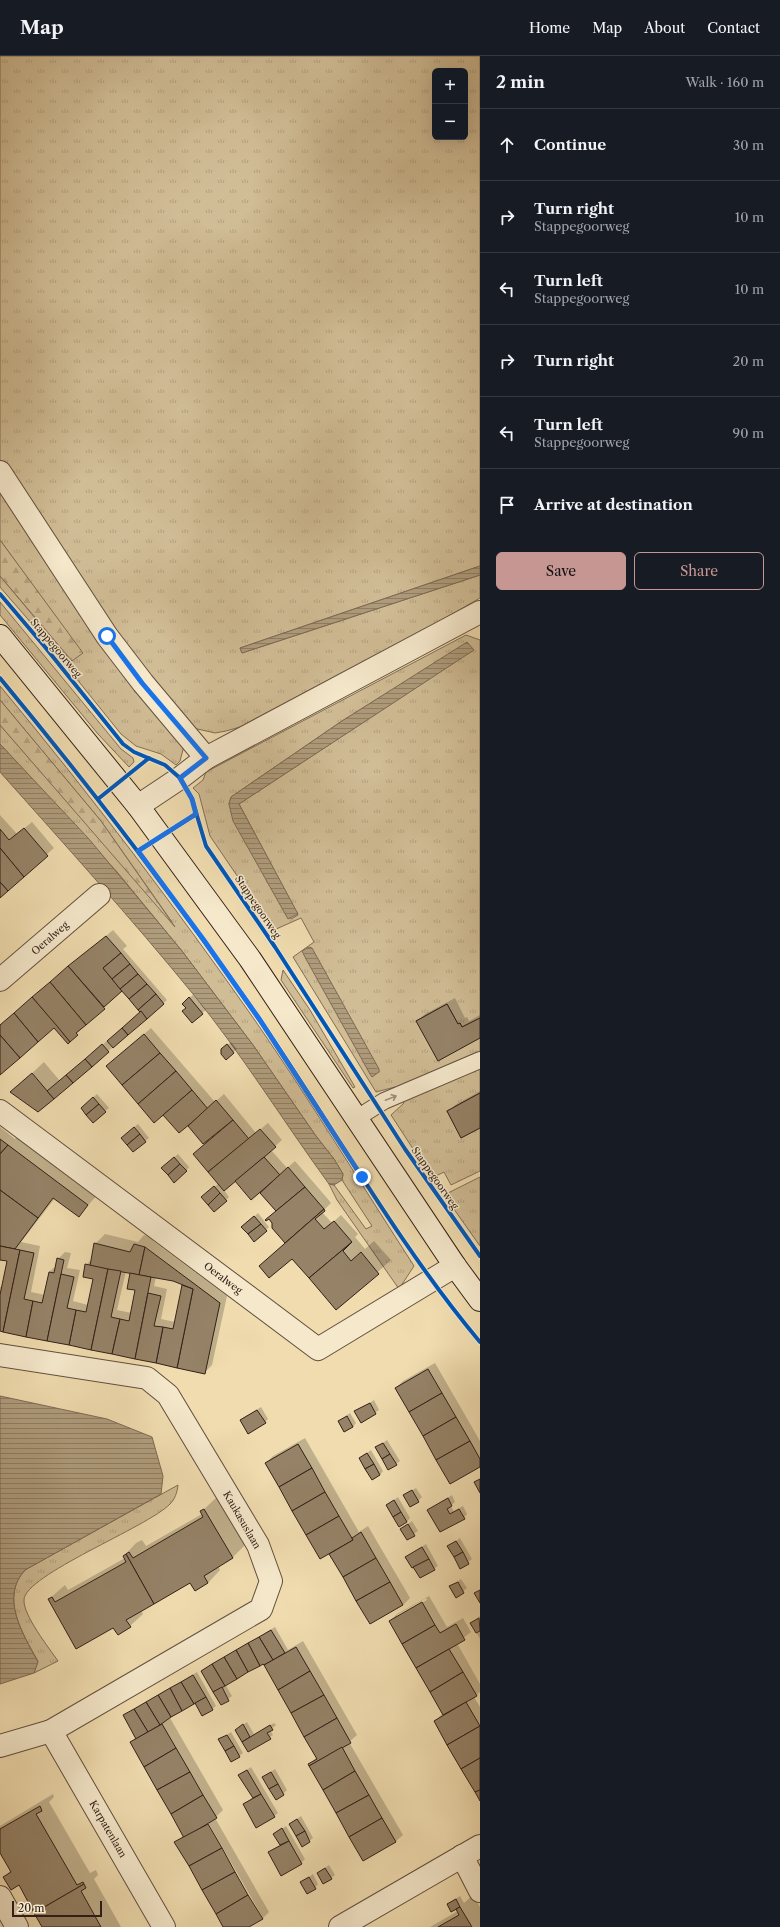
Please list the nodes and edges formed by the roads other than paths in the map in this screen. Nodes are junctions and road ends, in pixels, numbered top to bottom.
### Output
1 (0, 472) edge
2 (479, 614) edge
3 (0, 636) edge
4 (206, 758) junction
5 (138, 806) junction
6 (99, 895) dead end
7 (0, 980) edge
8 (480, 1060) edge
9 (0, 1112) edge
10 (357, 1118) junction
11 (455, 1266) junction
12 (480, 1300) edge
13 (0, 1355) edge
14 (51, 1731) junction
15 (0, 1746) edge
16 (471, 1851) edge
17 (480, 1891) edge
18 (0, 1897) edge
19 (17, 1927) edge
20 (164, 1927) edge
21 (340, 1927) edge

1 - 4 street
2 - 4 street
3 - 5 street
4 - 5 street
5 - 10 street
6 - 7 street, Oeralweg
10 -> 8 lane
9 - 11 street, Oeralweg
10 - 11 street
11 - 12 street
13 - 14 street, Kaukasuslaan
14 - 15 street, Kaukasuslaan
14 - 20 street, Karpatenlaan
16 - 17 street
16 - 21 street
18 - 19 street

